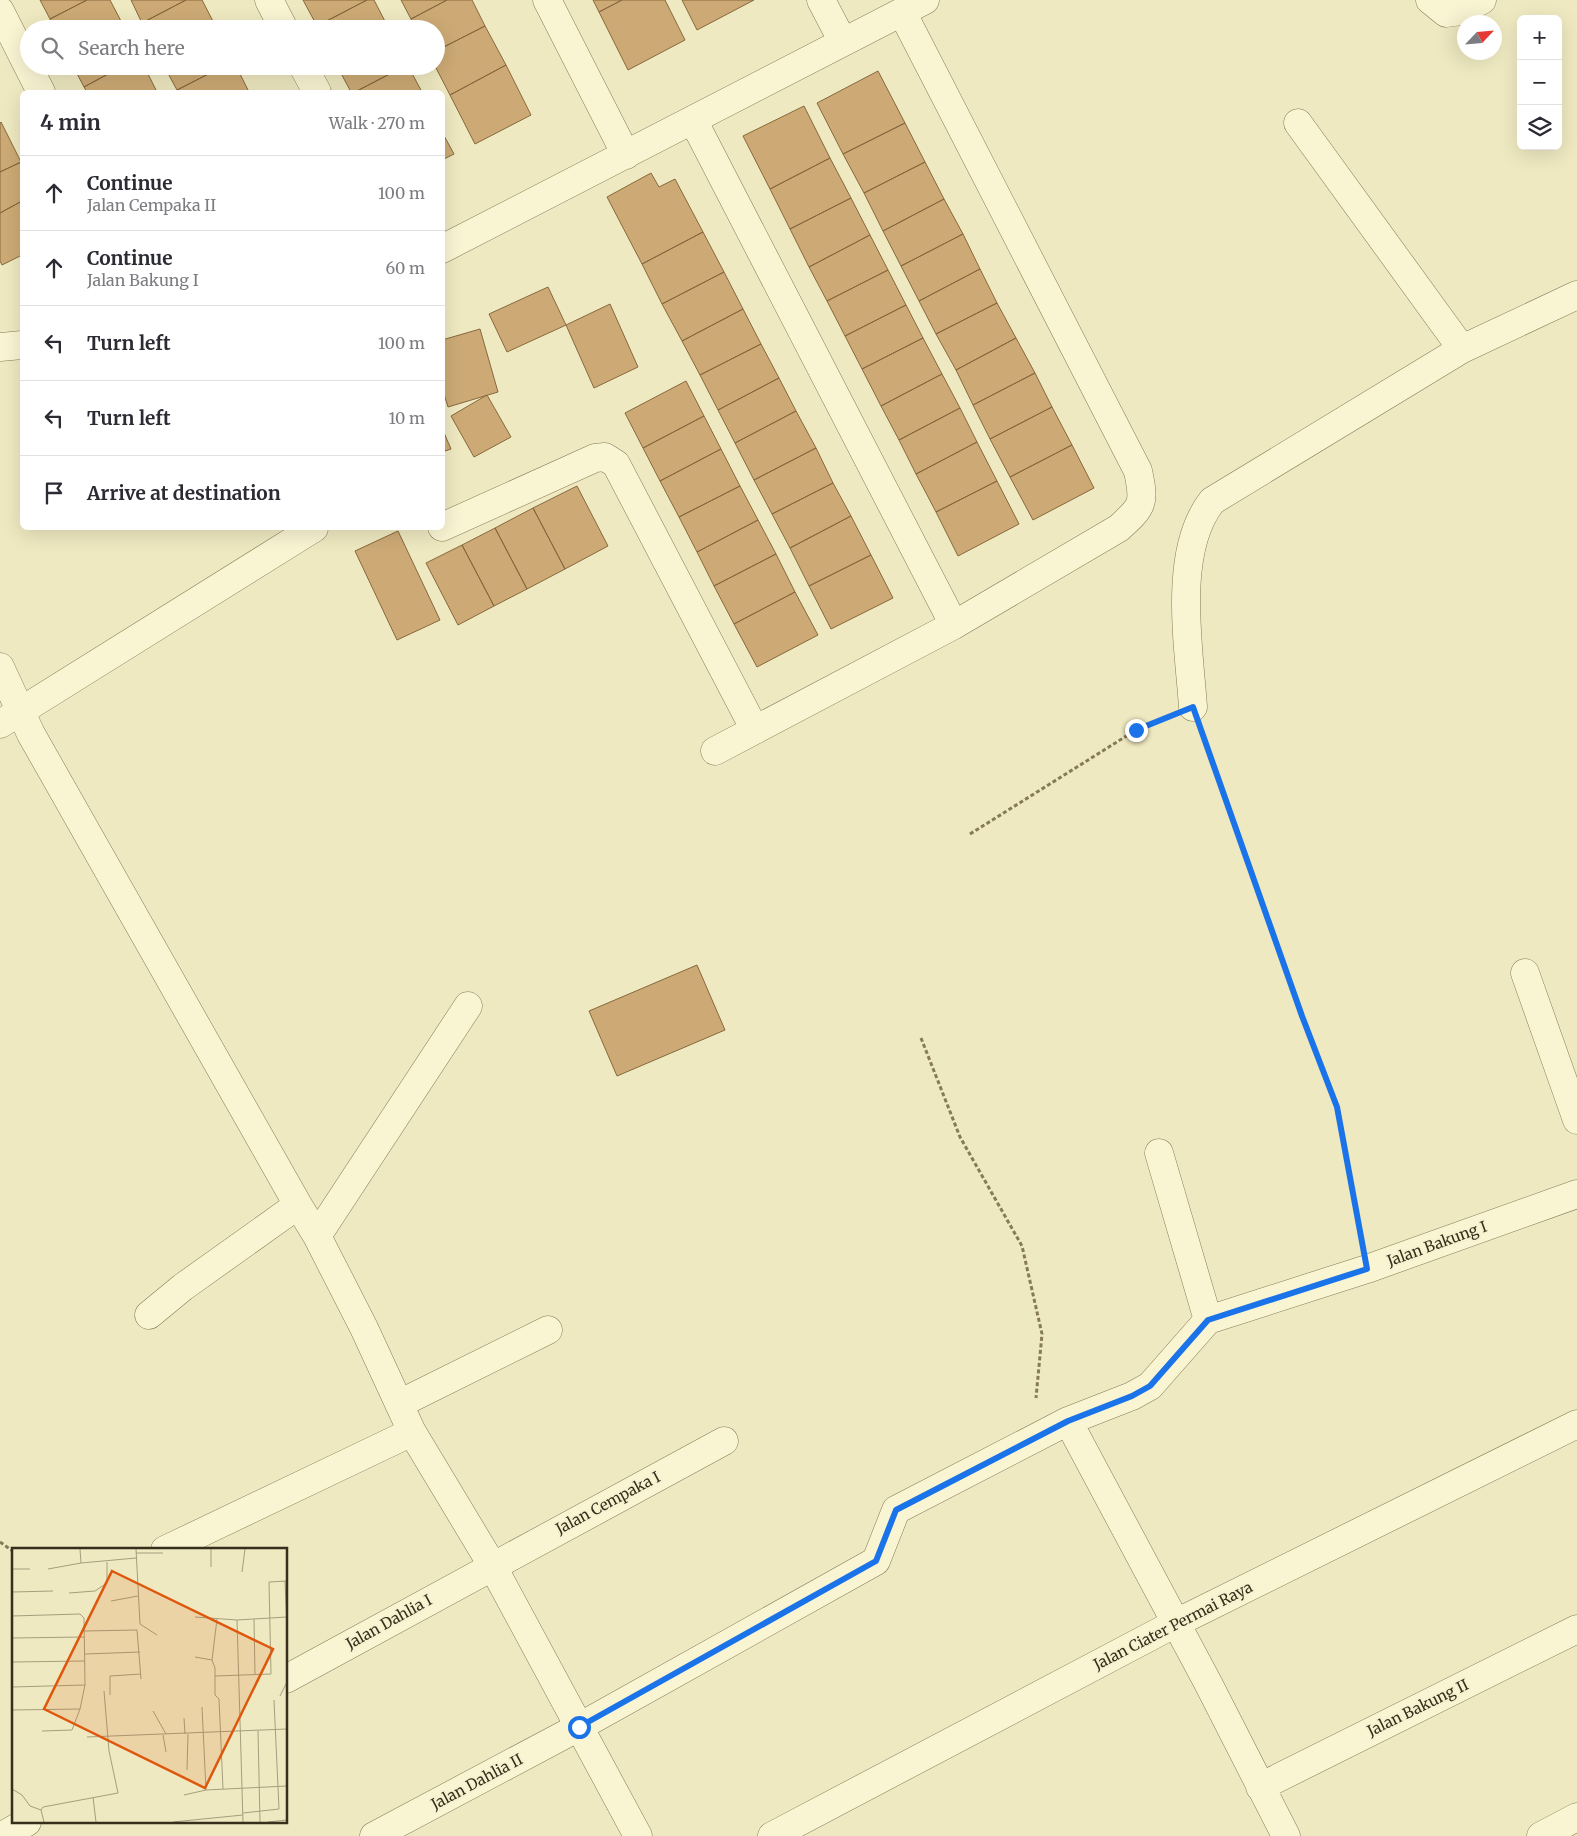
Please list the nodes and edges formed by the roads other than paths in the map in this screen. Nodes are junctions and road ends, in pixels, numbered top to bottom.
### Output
1 (269, 0) edge
2 (547, 0) edge
3 (821, 0) edge
4 (1430, 0) edge
5 (1482, 0) edge
6 (913, 6) edge
7 (0, 11) edge
8 (279, 20) edge
9 (843, 42) junction
10 (20, 51) edge
11 (32, 75) edge
12 (308, 75) edge
13 (40, 90) edge
14 (316, 90) edge
15 (693, 120) junction
16 (1298, 122) dead end
17 (626, 154) junction
18 (445, 247) edge
19 (1577, 295) edge
20 (20, 345) edge
21 (0, 347) edge
22 (1462, 349) junction
23 (445, 526) edge
24 (311, 530) edge
25 (954, 625) junction
26 (0, 667) edge
27 (1193, 707) road end
28 (11, 718) edge
29 (755, 730) junction
30 (715, 751) dead end
31 (1525, 973) dead end
32 (468, 1006) dead end
33 (1577, 1120) edge
34 (1159, 1153) dead end
35 (1577, 1194) edge
36 (298, 1205) junction
37 (317, 1236) junction
38 (149, 1315) dead end
39 (1208, 1320) junction
40 (548, 1330) dead end
41 (399, 1404) junction
42 (1068, 1421) junction
43 (1577, 1424) edge
44 (412, 1432) junction
45 (724, 1440) dead end
46 (169, 1548) edge
47 (492, 1566) junction
48 (1176, 1623) junction
49 (1577, 1629) edge
50 (288, 1678) edge
51 (579, 1727) junction
52 (1260, 1787) junction
53 (1577, 1817) edge
54 (23, 1824) edge
55 (2, 1836) edge
56 (374, 1836) edge
57 (638, 1836) edge
58 (772, 1836) edge
59 (1286, 1836) edge
60 (1541, 1836) edge

1 - 8 street
2 - 17 street
3 - 9 street
4 - 5 street
6 - 9 street
6 - 25 street
7 - 10 street
9 - 15 street
11 - 13 street
12 - 14 street
15 - 17 street
15 - 25 street
16 - 22 street
17 - 18 street
19 - 22 street
20 - 21 street
22 - 27 street
23 - 29 street
24 - 28 street
25 - 29 street
26 - 28 street
28 - 36 street
29 - 30 street
31 - 33 street
32 - 37 street
34 - 39 street
35 - 39 street, Jalan Bakung I
36 - 37 street
36 - 38 street
37 - 41 street
39 - 42 street
40 - 41 street
41 - 44 street
42 - 48 street
42 - 51 street, Jalan Dahlia II
43 - 48 street, Jalan Ciater Permai Raya
44 - 46 street
44 - 47 street
45 - 47 street, Jalan Cempaka I
47 - 50 street, Jalan Dahlia I
47 - 51 street
48 - 52 street
48 - 58 street, Jalan Ciater Permai Raya
49 - 52 street, Jalan Bakung II
51 - 56 street, Jalan Dahlia II
51 - 57 street
52 - 59 street
53 - 60 street
54 - 55 street

